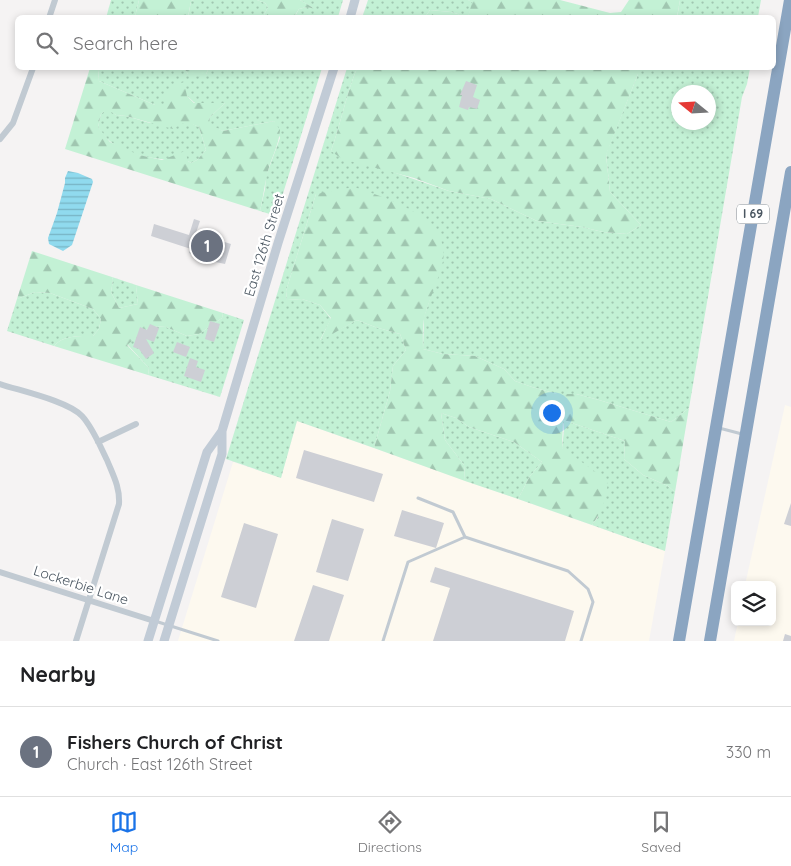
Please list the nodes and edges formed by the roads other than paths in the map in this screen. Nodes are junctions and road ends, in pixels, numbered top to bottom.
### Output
1 (54, 0) edge
2 (355, 0) edge
3 (790, 0) edge
4 (50, 15) edge
5 (351, 15) edge
6 (32, 70) edge
7 (333, 70) edge
8 (0, 139) edge
9 (791, 172) edge
10 (0, 384) edge
11 (136, 424) dead end
12 (716, 427) junction
13 (222, 431) junction
14 (745, 435) junction
15 (98, 442) junction
16 (418, 498) dead end
17 (465, 536) junction
18 (0, 572) edge
19 (89, 600) junction
20 (154, 620) junction
21 (169, 626) junction
22 (76, 641) edge
23 (148, 641) edge
24 (164, 641) edge
25 (218, 641) edge
26 (383, 641) edge
27 (581, 641) edge
28 (679, 641) edge
29 (710, 641) edge

1 - 4 street
2 - 5 main road
3 - 12 highway, I 69
6 - 8 street
7 - 13 main road, East 126th Street
9 - 14 highway, I 69
10 - 15 street
11 - 15 street
12 - 14 lane
12 - 28 highway, I 69
13 - 20 main road, East 126th Street
13 - 21 main road, East 126th Street
14 - 29 highway, I 69
15 - 19 street
16 - 17 lane
17 - 26 lane
17 - 27 lane
18 - 19 street, Lockerbie Lane
19 - 20 street, Lockerbie Lane
19 - 22 street
20 - 21 lane
20 - 23 main road, East 126th Street
21 - 24 main road, East 126th Street
21 - 25 lane

